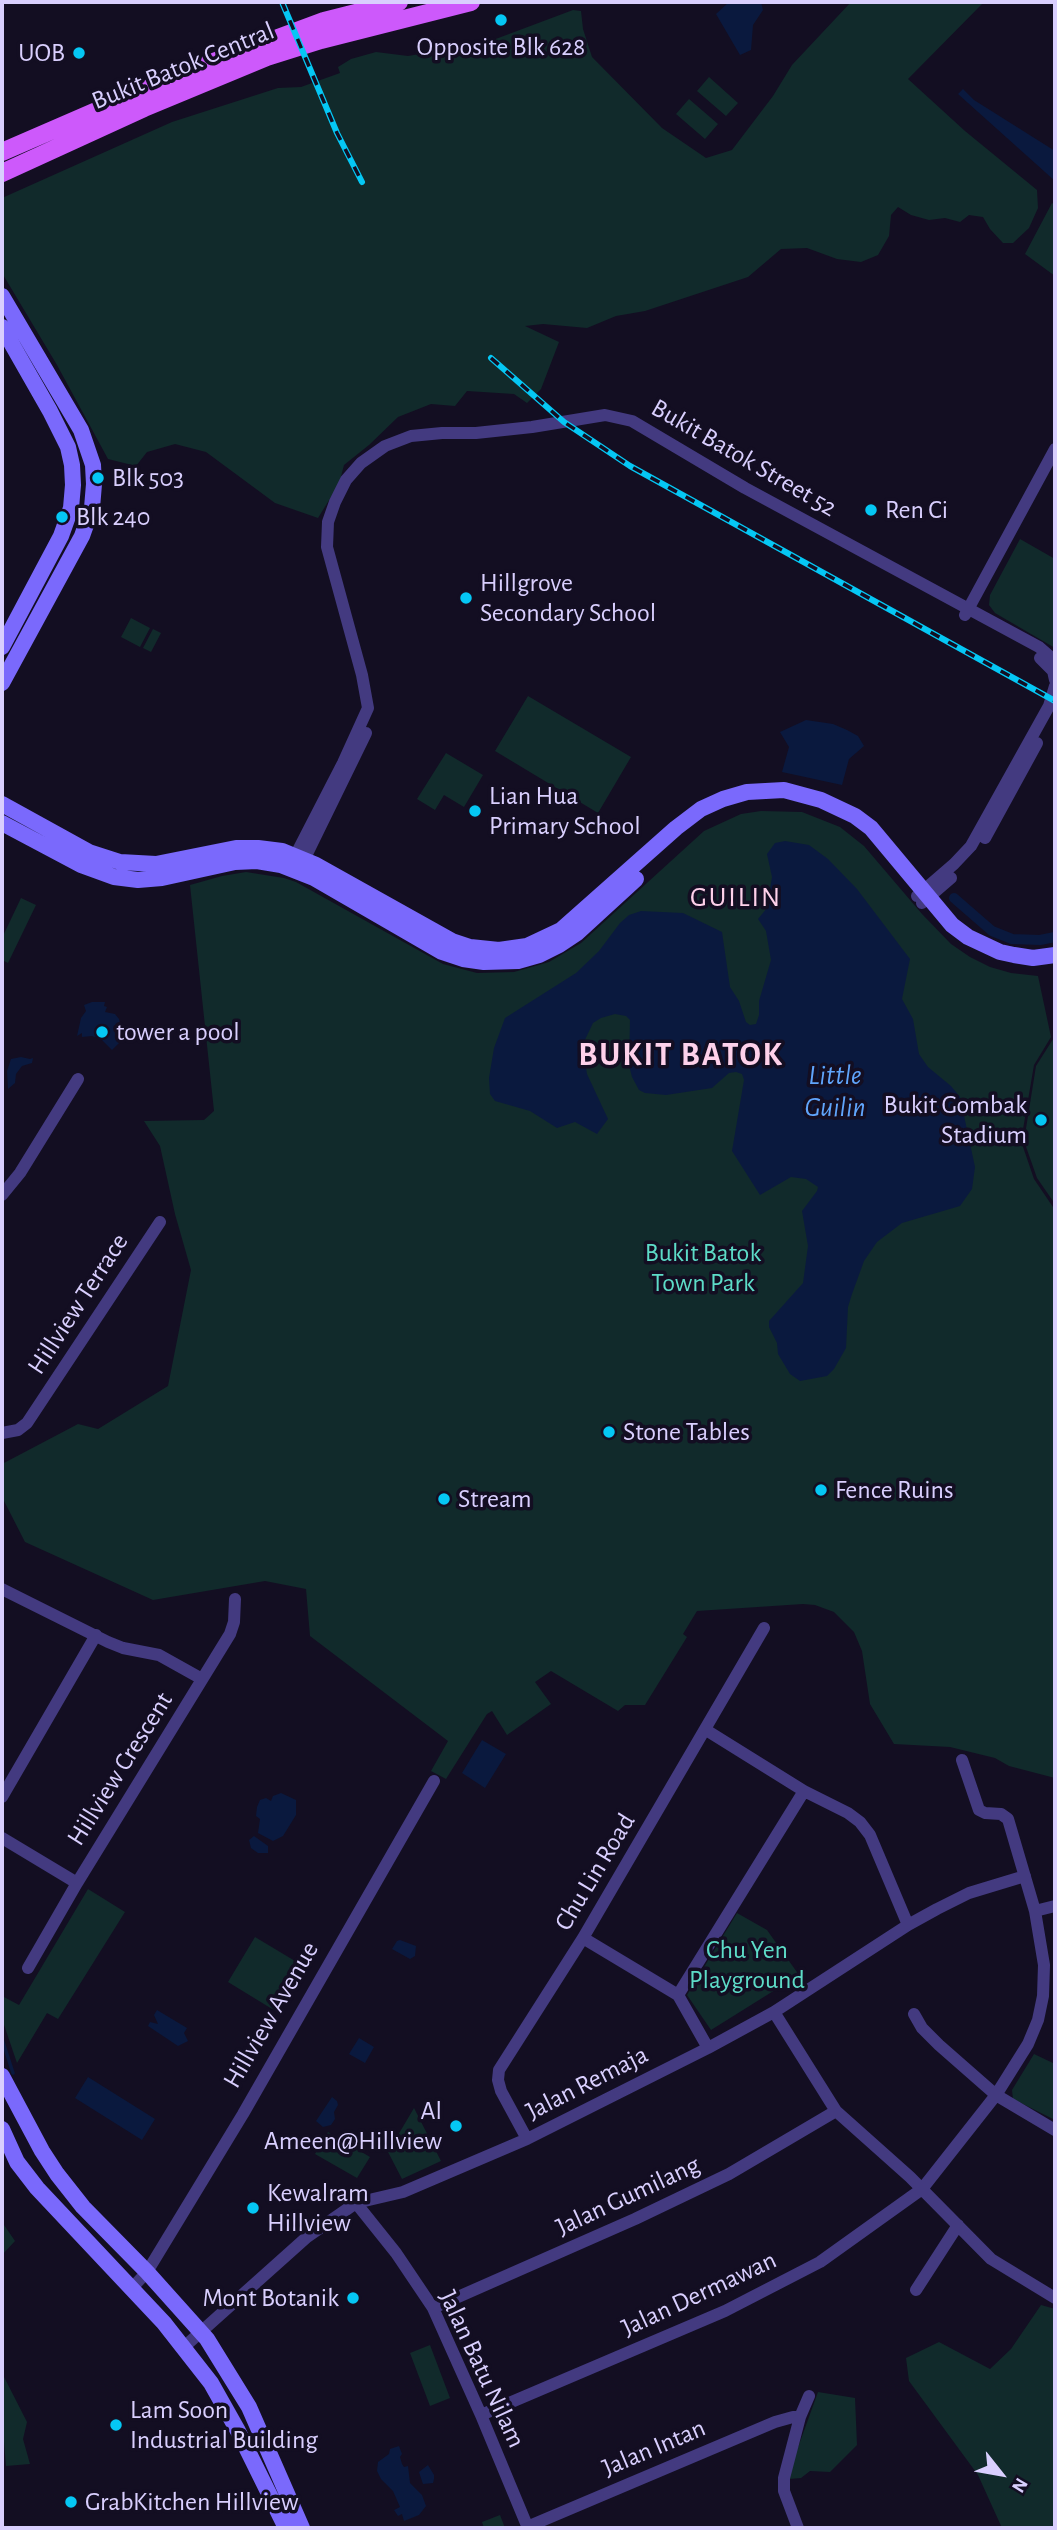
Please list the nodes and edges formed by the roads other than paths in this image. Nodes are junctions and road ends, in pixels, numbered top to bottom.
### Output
1 (399, 2) edge
2 (471, 2) edge
3 (2, 152) edge
4 (2, 173) edge
5 (2, 296) edge
6 (2, 327) edge
7 (1055, 449) edge
8 (967, 612) junction
9 (2, 646) edge
10 (1055, 661) edge
11 (1055, 680) edge
12 (2, 683) edge
13 (1055, 686) edge
14 (1055, 711) edge
15 (2, 804) edge
16 (2, 823) edge
17 (297, 863) junction
18 (923, 897) junction
19 (1055, 955) edge
20 (1055, 964) edge
21 (78, 1079) dead end
22 (2, 1195) edge
23 (160, 1222) dead end
24 (2, 1433) edge
25 (2, 1590) edge
26 (235, 1599) dead end
27 (764, 1628) dead end
28 (96, 1635) junction
29 (202, 1679) junction
30 (706, 1730) junction
31 (962, 1760) dead end
32 (434, 1781) dead end
33 (804, 1791) junction
34 (2, 1797) edge
35 (2, 1838) edge
36 (1025, 1876) junction
37 (77, 1883) junction
38 (1055, 1906) edge
39 (1035, 1911) junction
40 (908, 1925) junction
41 (583, 1938) junction
42 (28, 1968) dead end
43 (678, 1995) junction
44 (774, 2011) junction
45 (914, 2014) dead end
46 (708, 2048) junction
47 (2, 2076) edge
48 (996, 2095) junction
49 (836, 2111) junction
50 (2, 2129) edge
51 (1055, 2130) edge
52 (527, 2139) junction
53 (922, 2189) junction
54 (356, 2203) junction
55 (958, 2225) junction
56 (147, 2272) junction
57 (131, 2289) junction
58 (916, 2290) dead end
59 (1055, 2298) edge
60 (433, 2308) junction
61 (201, 2331) junction
62 (184, 2347) junction
63 (809, 2396) dead end
64 (481, 2415) junction
65 (800, 2417) junction
66 (528, 2527) edge
67 (286, 2528) edge
68 (302, 2528) edge
69 (798, 2528) edge

1 - 3 main road, Bukit Batok Central
2 - 4 main road, Bukit Batok Central
5 - 12 street
6 - 9 street
7 - 8 street
8 - 10 street, Bukit Batok Street 52
8 - 11 street, Bukit Batok Street 52
8 - 17 street, Bukit Batok Street 52
13 - 18 street
14 - 18 street
15 - 17 street
16 - 17 street
17 - 18 street
18 - 19 street
18 - 20 street
21 - 22 street
23 - 24 street, Hillview Terrace
25 - 28 street, Hillview Crescent
26 - 29 street, Hillview Crescent
27 - 30 street, Chu Lin Road
28 - 29 street, Hillview Crescent
28 - 34 street
29 - 37 street, Hillview Crescent
30 - 33 street
30 - 41 street, Chu Lin Road
31 - 36 street, Jalan Dermawan
32 - 56 street, Hillview Avenue
33 - 40 street
33 - 43 street
35 - 37 street, Hillview Crescent
36 - 39 street, Jalan Dermawan
36 - 40 street, Jalan Remaja
37 - 42 street, Hillview Crescent
38 - 39 street
39 - 48 street, Jalan Dermawan
40 - 44 street, Jalan Remaja
41 - 43 street
41 - 52 street, Chu Lin Road
43 - 46 street
44 - 46 street, Jalan Remaja
44 - 49 street
45 - 48 street
46 - 52 street, Jalan Remaja
47 - 56 street
48 - 51 street
48 - 53 street, Jalan Dermawan
49 - 53 street
49 - 60 street, Jalan Gumilang
50 - 57 street
52 - 54 street, Jalan Remaja
53 - 55 street
53 - 64 street, Jalan Dermawan
54 - 60 street, Jalan Batu Nilam
54 - 61 street, Jalan Remaja
55 - 58 street
55 - 59 street
56 - 57 street, Hillview Avenue
56 - 61 street
57 - 62 street
60 - 64 street, Jalan Batu Nilam
61 - 62 street, Jalan Remaja
61 - 68 street
62 - 67 street
63 - 65 street
64 - 66 street, Jalan Batu Nilam
65 - 66 street, Jalan Intan
65 - 69 street

